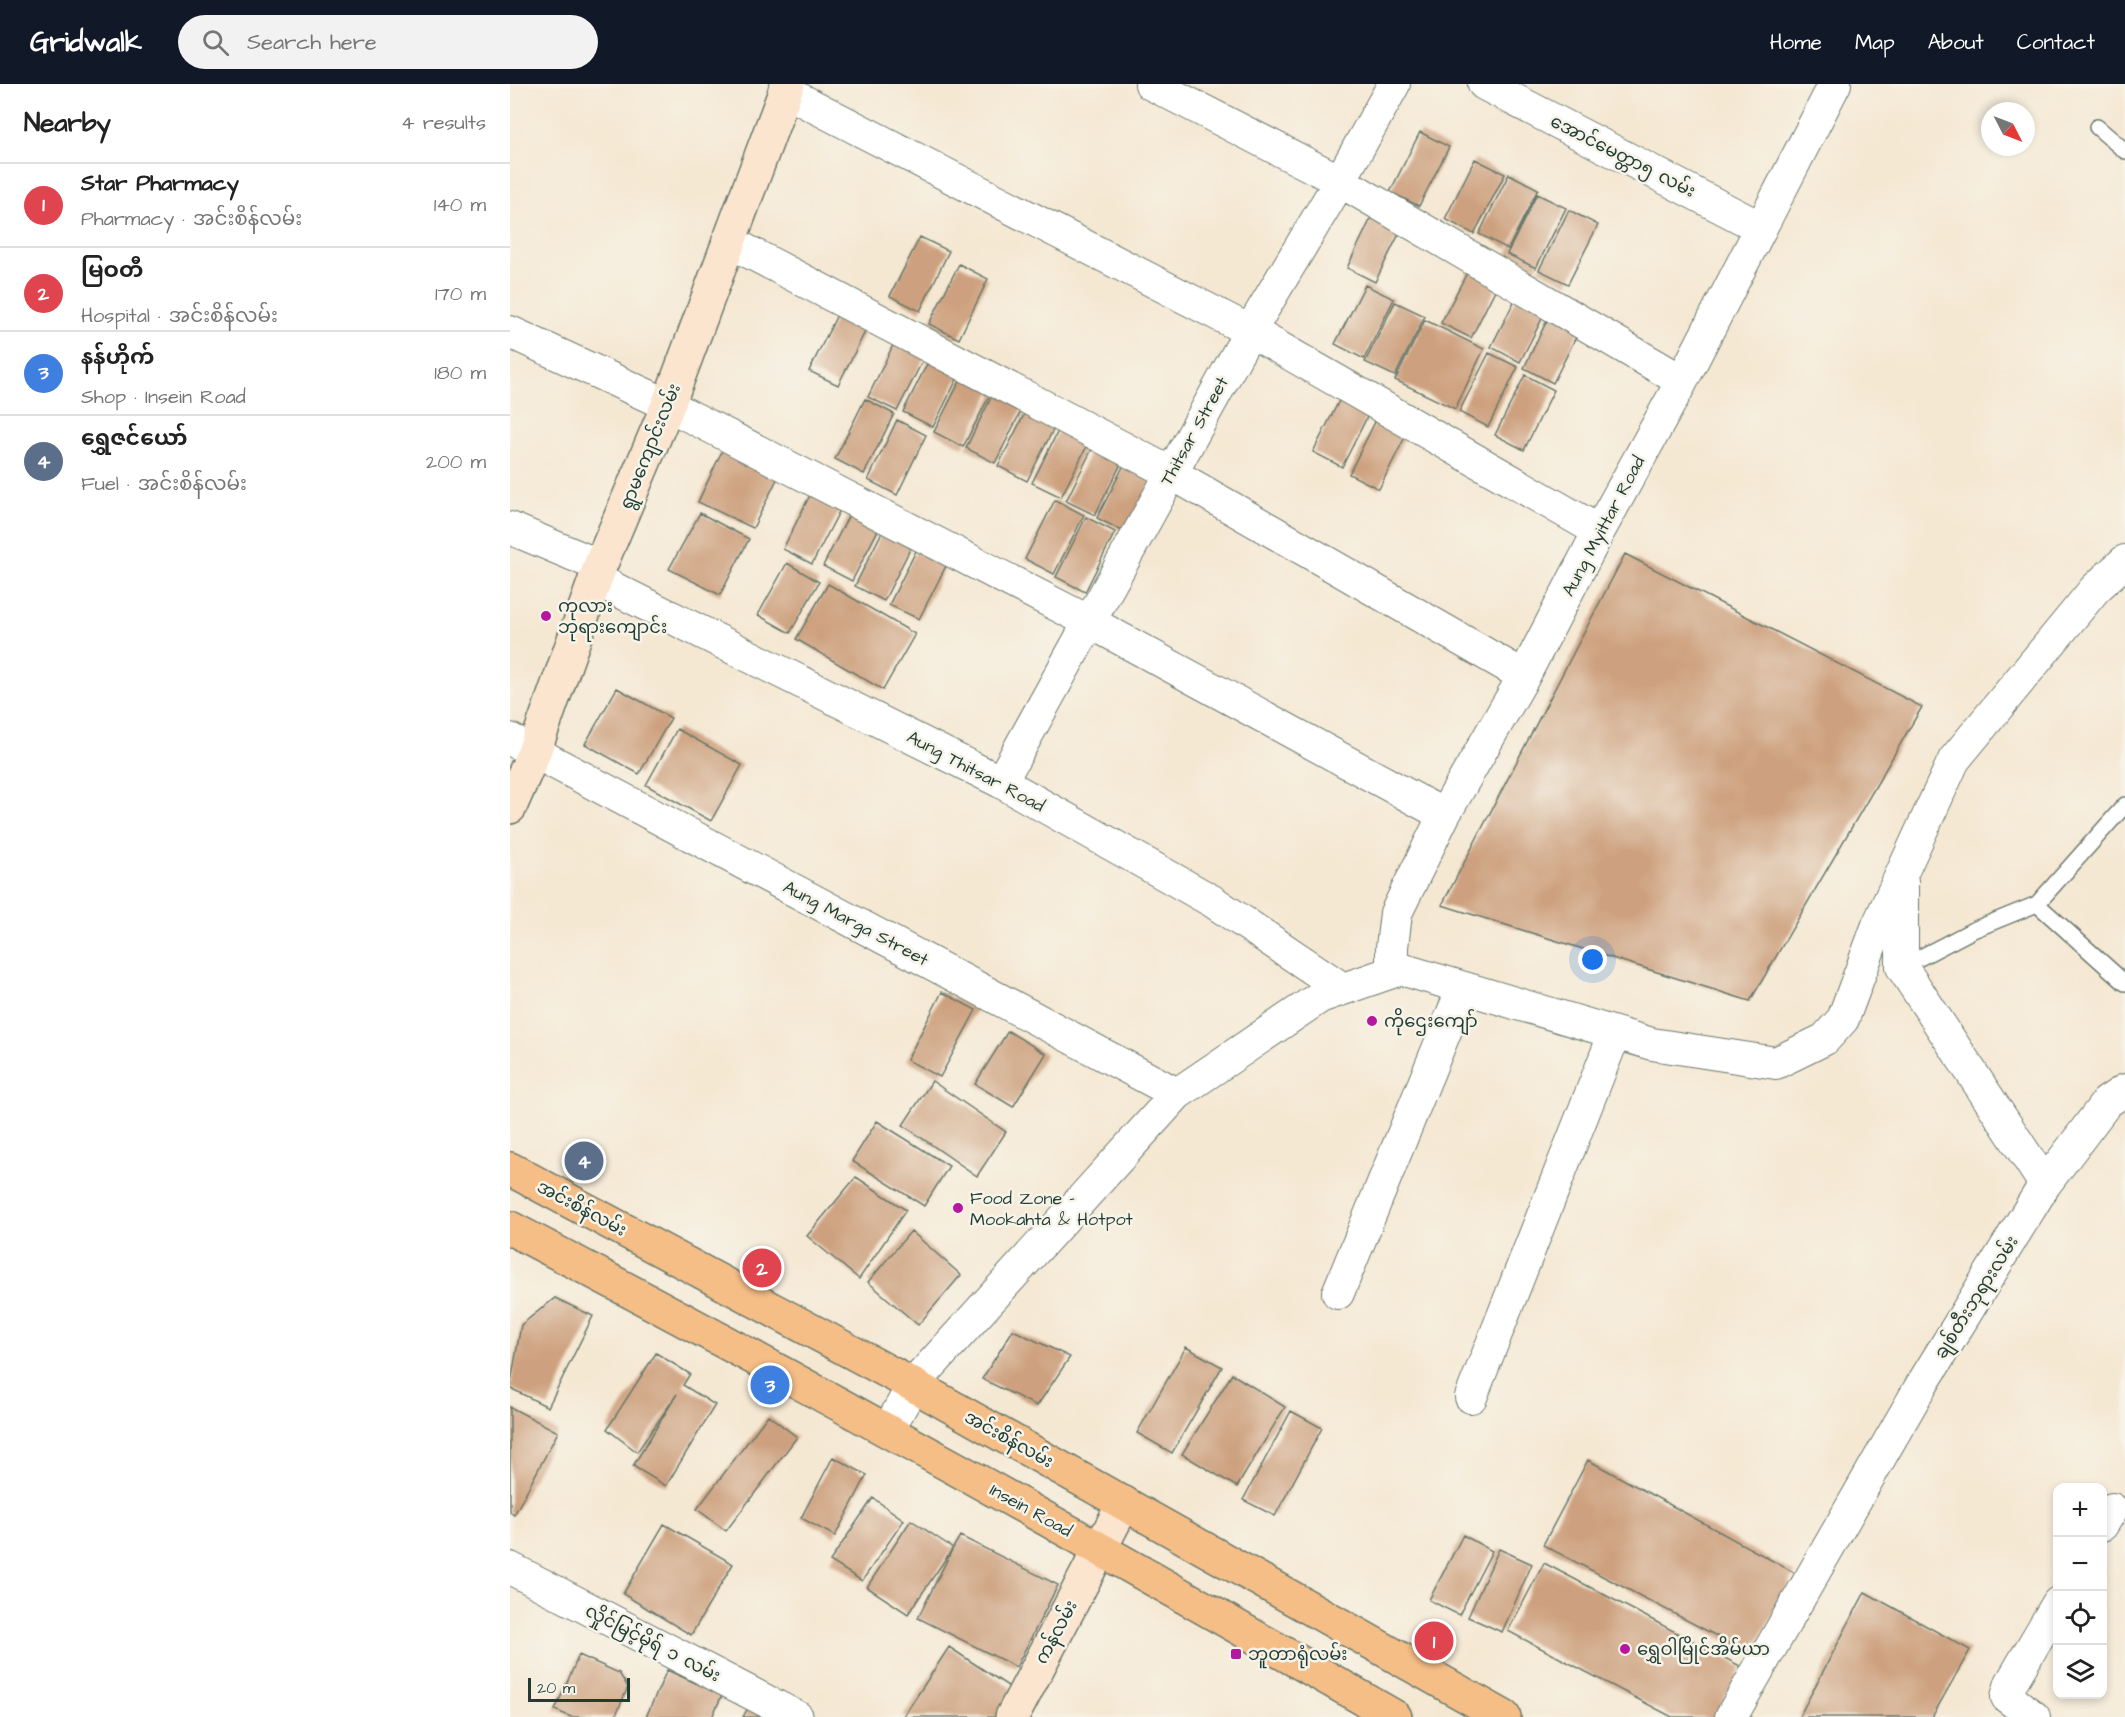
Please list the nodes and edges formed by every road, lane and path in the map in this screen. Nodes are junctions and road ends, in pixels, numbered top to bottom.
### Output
1 (1150, 84) edge
2 (1394, 84) edge
3 (1484, 84) edge
4 (1834, 84) edge
5 (786, 88) edge
6 (2097, 127) dead end
7 (2125, 151) edge
8 (1340, 182) junction
9 (1761, 228) junction
10 (728, 241) junction
11 (1250, 331) junction
12 (510, 332) edge
13 (1682, 381) junction
14 (668, 405) junction
15 (1171, 473) junction
16 (510, 528) edge
17 (1599, 531) junction
18 (2125, 561) edge
19 (598, 572) junction
20 (1088, 621) junction
21 (1524, 676) junction
22 (522, 745) edge
23 (1001, 782) junction
24 (2125, 805) edge
25 (510, 807) edge
26 (1444, 815) junction
27 (1902, 874) junction
28 (2037, 904) junction
29 (1902, 967) junction
30 (1392, 972) junction
31 (2125, 983) edge
32 (1463, 988) junction
33 (1343, 989) junction
34 (1616, 1034) junction
35 (2125, 1090) edge
36 (1177, 1094) junction
37 (510, 1169) edge
38 (2045, 1184) junction
39 (510, 1228) edge
40 (1338, 1293) dead end
41 (913, 1385) junction
42 (1471, 1397) dead end
43 (888, 1430) junction
44 (1124, 1503) junction
45 (1101, 1548) junction
46 (510, 1568) edge
47 (2053, 1612) edge
48 (797, 1717) edge
49 (1012, 1717) edge
50 (1395, 1717) edge
51 (1504, 1717) edge
52 (1731, 1717) edge
53 (2034, 1717) edge

1 - 8 street
2 - 8 street, Thitsar Street
3 - 9 street, အောင်မေတ္တာ၅ လမ်း
4 - 9 street, Aung Myittar Road
5 - 10 main road, ရွာမကျောင်းလမ်း
5 - 11 street
6 - 7 lane
8 - 11 street, Thitsar Street
8 - 13 street
9 - 13 street, Aung Myittar Road
10 - 14 main road, ရွာမကျောင်းလမ်း
10 - 15 street
11 - 15 street, Thitsar Street
11 - 17 street
12 - 14 street
13 - 17 street, Aung Myittar Road
14 - 19 main road, ရွာမကျောင်းလမ်း
14 - 20 street
15 - 20 street, Thitsar Street
15 - 21 street
16 - 19 street, Aung Thitsar Road
17 - 21 street, Aung Myittar Road
18 - 27 street
19 - 22 main road, ရွာမကျောင်းလမ်း
19 - 23 street, Aung Thitsar Road
20 - 23 street, Thitsar Street
20 - 26 street
21 - 26 street, Aung Myittar Road
22 - 25 main road, ရွာမကျောင်းလမ်း
22 - 36 street, Aung Marga Street
23 - 33 street, Aung Thitsar Road
24 - 28 lane
26 - 30 street, Aung Myittar Road
27 - 29 street
27 - 34 street
28 - 29 lane
28 - 31 lane
29 - 38 street
30 - 32 street
30 - 33 street
32 - 34 street
32 - 40 street
33 - 36 street
34 - 42 street
35 - 38 street, ချစ်တီးဘုရားလမ်း
36 - 41 street
37 - 41 main road, အင်းစိန်လမ်း
38 - 52 street, ချစ်တီးဘုရားလမ်း
39 - 43 main road, Insein Road
41 - 43 street
41 - 44 main road, အင်းစိန်လမ်း
43 - 45 main road, Insein Road
44 - 45 main road, ကန်လမ်း
44 - 51 main road, အင်းစိန်လမ်း
45 - 49 main road, ကန်လမ်း
45 - 50 main road, Insein Road
46 - 48 street, လှိုင်မြင့်မိုရ် ၁ လမ်း
47 - 53 street

